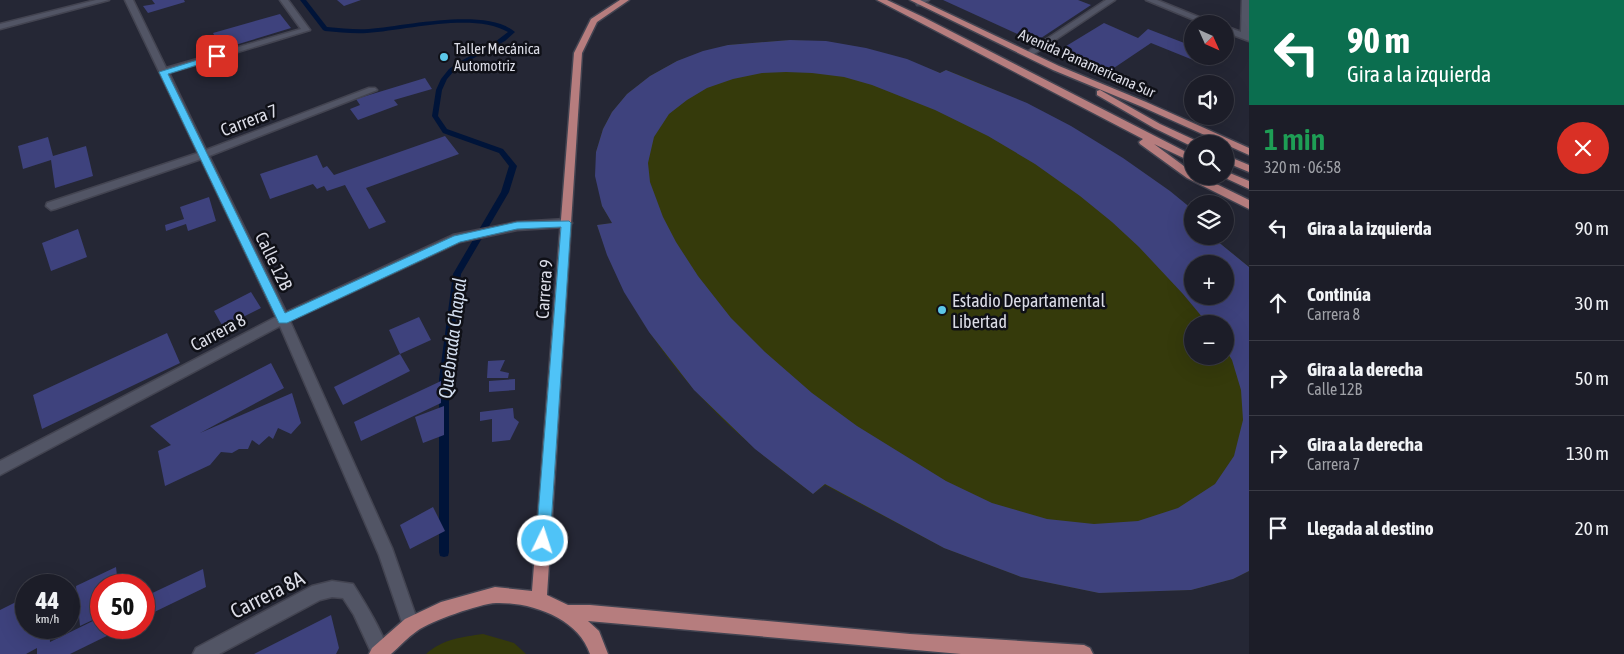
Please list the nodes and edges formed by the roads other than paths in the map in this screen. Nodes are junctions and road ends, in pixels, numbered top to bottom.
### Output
1 (105, 0) edge
2 (129, 0) edge
3 (284, 0) edge
4 (625, 0) edge
5 (881, 0) edge
6 (1111, 0) edge
7 (1246, 0) edge
8 (919, 1) edge
9 (1154, 1) edge
10 (1189, 15) edge
11 (0, 27) edge
12 (1234, 32) edge
13 (1247, 37) edge
14 (1028, 54) junction
15 (1056, 68) junction
16 (163, 72) junction
17 (372, 90) dead end
18 (1120, 124) junction
19 (1184, 139) edge
20 (1249, 152) edge
21 (203, 155) junction
22 (1184, 155) edge
23 (1234, 162) edge
24 (1249, 169) edge
25 (1234, 178) edge
26 (1249, 185) edge
27 (1249, 205) edge
28 (51, 206) dead end
29 (566, 223) junction
30 (283, 319) junction
31 (0, 468) edge
32 (539, 600) junction
33 (567, 613) junction
34 (411, 625) junction
35 (910, 642) junction
36 (379, 653) edge
37 (202, 654) edge
38 (599, 654) edge
39 (934, 654) edge
40 (1084, 654) edge

1 - 11 street
2 - 16 street, Calle 12B
3 - 16 street
4 - 29 main road, Carrera 9
5 - 18 main road, Avenida Panamericana Sur
6 - 14 street
7 - 13 street
8 - 14 main road, Avenida Panamericana Sur
9 - 10 street
12 - 13 street
14 - 15 main road, Avenida Panamericana Sur
15 - 19 main road
15 - 20 main road, Avenida Panamericana Sur
16 - 21 street, Calle 12B
17 - 21 street, Carrera 7
18 - 22 main road
18 - 27 main road
21 - 28 street, Carrera 7
21 - 30 street, Calle 12B
23 - 24 main road
25 - 26 main road
29 - 30 street, Carrera 8
29 - 32 main road, Carrera 9
30 - 31 street, Carrera 8
30 - 34 street, Calle 12B
32 - 33 main road
32 - 34 main road
33 - 35 main road
33 - 38 main road
34 - 36 main road
35 - 39 main road
35 - 40 main road
36 - 37 street, Carrera 8A

